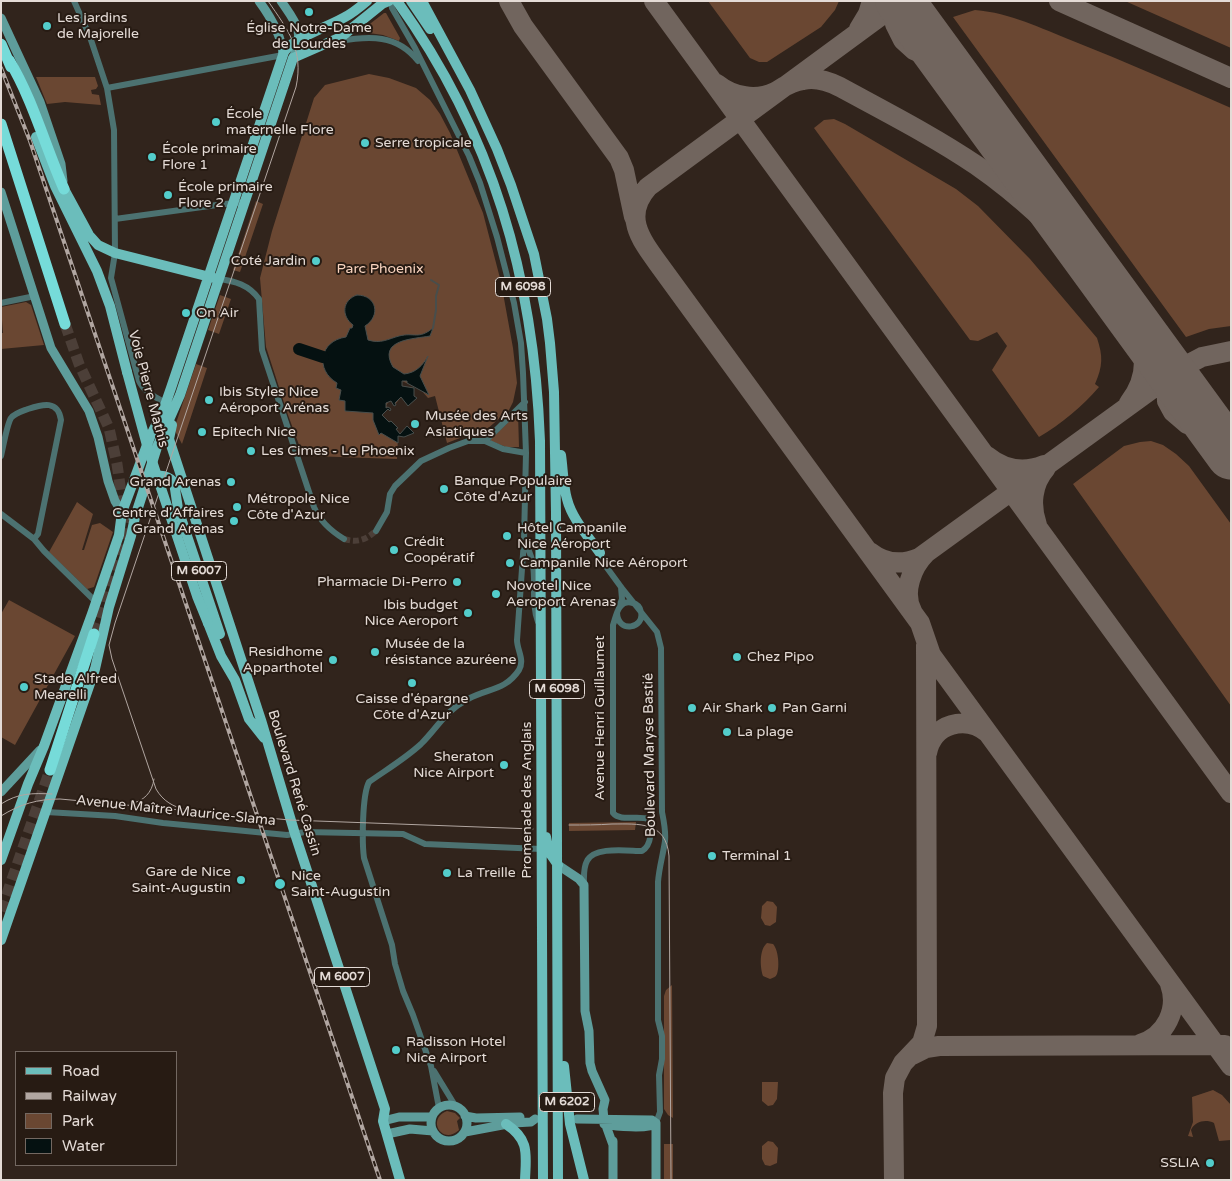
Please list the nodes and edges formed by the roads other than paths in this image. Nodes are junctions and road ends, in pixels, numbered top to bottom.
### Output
1 (74, 1) edge
2 (259, 1) edge
3 (281, 1) edge
4 (368, 1) edge
5 (411, 1) edge
6 (422, 1) edge
7 (393, 2) edge
8 (1, 18) edge
9 (300, 40) junction
10 (332, 42) junction
11 (1, 44) edge
12 (283, 54) junction
13 (293, 58) junction
14 (453, 59) junction
15 (9, 60) junction
16 (423, 67) junction
17 (107, 88) junction
18 (1, 124) edge
19 (36, 137) joint
20 (64, 189) junction
21 (1, 192) edge
22 (245, 201) junction
23 (234, 203) junction
24 (115, 219) junction
25 (115, 253) junction
26 (214, 278) junction
27 (35, 296) junction
28 (1, 303) edge
29 (65, 324) tunnel mouth
30 (554, 392) junction
31 (180, 395) junction
32 (525, 402) junction
33 (166, 403) junction
34 (485, 441) junction
35 (526, 453) junction
36 (1, 456) edge
37 (145, 486) junction
38 (122, 512) junction
39 (1, 514) edge
40 (134, 517) junction
41 (376, 530) tunnel mouth
42 (34, 539) junction
43 (344, 540) tunnel mouth
44 (524, 540) junction
45 (600, 553) joint
46 (621, 587) junction
47 (96, 602) junction
48 (109, 607) junction
49 (639, 607) junction
50 (618, 611) junction
51 (540, 626) junction
52 (94, 634) tunnel mouth
53 (220, 634) dead end
54 (266, 741) junction
55 (44, 746) junction
56 (50, 770) tunnel mouth
57 (1, 792) edge
58 (541, 799) junction
59 (46, 812) junction
60 (364, 833) junction
61 (295, 834) junction
62 (537, 849) junction
63 (1, 860) edge
64 (558, 865) junction
65 (584, 885) junction
66 (5, 918) edge
67 (1, 940) edge
68 (558, 1023) junction
69 (431, 1066) junction
70 (456, 1106) junction
71 (439, 1108) junction
72 (603, 1109) junction
73 (465, 1116) junction
74 (432, 1117) junction
75 (577, 1119) dead end
76 (383, 1120) junction
77 (592, 1120) junction
78 (605, 1122) junction
79 (623, 1123) junction
80 (656, 1123) junction
81 (506, 1124) junction
82 (433, 1131) junction
83 (465, 1132) junction
84 (387, 1134) junction
85 (613, 1145) junction
86 (400, 1180) edge
87 (525, 1180) edge
88 (543, 1180) edge
89 (558, 1180) edge
90 (584, 1180) edge
91 (613, 1180) edge
92 (656, 1180) edge

1 - 17 street
2 - 12 main road
3 - 9 main road
4 - 9 main road
5 - 14 main road
6 - 14 main road, M 6098
7 - 10 main road
7 - 16 street
7 - 51 main road, Promenade des Anglais / M 6098
8 - 20 main road
9 - 12 main road
9 - 13 main road, Boulevard René Cassin
10 - 13 main road
10 - 16 street
11 - 15 highway, Voie Pierre Mathis
12 - 13 main road
12 - 17 street
12 - 23 main road, Boulevard René Cassin
13 - 22 main road, Boulevard René Cassin
14 - 30 main road, M 6098
15 - 19 highway, Voie Pierre Mathis
15 - 20 highway
16 - 32 street
17 - 24 street
18 - 29 highway
19 - 54 main road, Voie Pierre Mathis, bridge
20 - 25 main road
21 - 27 main road
22 - 23 street
22 - 26 main road, Boulevard René Cassin
23 - 24 street
23 - 26 main road, Boulevard René Cassin
24 - 25 street
25 - 26 main road
25 - 33 street
26 - 31 main road, Boulevard René Cassin
26 - 33 main road, Boulevard René Cassin
26 - 43 street
27 - 28 street
27 - 38 main road
30 - 45 main road
30 - 64 main road, M 6098
31 - 37 main road, Boulevard René Cassin
31 - 54 main road, Boulevard René Cassin
32 - 34 street
32 - 35 street
33 - 38 main road, Boulevard René Cassin
34 - 35 street
34 - 41 street
35 - 44 street
36 - 42 street
37 - 40 main road, Boulevard René Cassin
37 - 53 main road, M 6007
38 - 40 main road
38 - 47 main road, Boulevard René Cassin
39 - 42 street
40 - 48 main road, Boulevard René Cassin
42 - 47 street
44 - 51 street
44 - 60 street
45 - 46 street, Boulevard Maryse Bastié
46 - 49 street, Boulevard Maryse Bastié
46 - 50 street
47 - 48 main road
47 - 55 main road, Boulevard René Cassin
48 - 59 main road, Boulevard René Cassin
49 - 50 street
49 - 50 street
49 - 80 street, Boulevard Maryse Bastié
50 - 65 street, Avenue Henri Guillaumet
51 - 58 main road, Promenade des Anglais / M 6098
52 - 56 highway
54 - 61 main road, Boulevard René Cassin / M 6007
55 - 57 main road
55 - 63 main road, Boulevard René Cassin
58 - 62 main road, Promenade des Anglais / M 6098
58 - 64 main road
59 - 61 street, Avenue Maître Maurice-Slama
59 - 66 main road, Boulevard René Cassin
60 - 61 street, Avenue Maître Maurice-Slama
60 - 62 street, Avenue Maître Maurice-Slama
60 - 69 street
61 - 76 main road, Boulevard René Cassin / M 6007
62 - 88 main road, Promenade des Anglais / M 6098
64 - 65 main road
64 - 68 main road, M 6098
65 - 72 main road
66 - 67 main road, Boulevard René Cassin
68 - 89 main road, M 6098
68 - 90 main road, M 6202
69 - 70 street
69 - 71 street
70 - 71 main road
70 - 73 main road
71 - 74 main road
72 - 77 main road
72 - 78 main road
73 - 81 main road
73 - 83 main road
74 - 76 main road
74 - 82 main road
75 - 77 main road
76 - 84 main road, Boulevard René Cassin / M 6007
77 - 78 main road
78 - 79 main road
78 - 85 main road
79 - 80 main road
79 - 85 main road
80 - 92 main road
81 - 83 main road
81 - 87 main road
82 - 83 main road
82 - 84 main road
84 - 86 main road, Boulevard René Cassin / M 6007
85 - 91 main road

